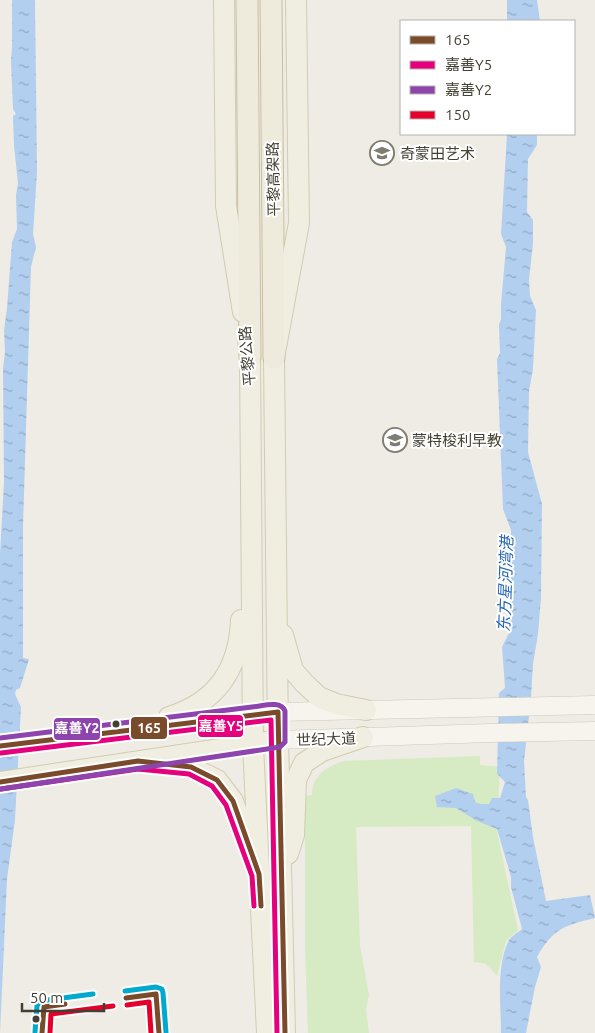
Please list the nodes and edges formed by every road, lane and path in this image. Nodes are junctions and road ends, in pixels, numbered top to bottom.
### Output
1 (224, 0) edge
2 (247, 0) edge
3 (271, 0) edge
4 (296, 0) edge
5 (250, 357) junction
6 (274, 358) junction
7 (252, 552) junction
8 (277, 616) junction
9 (595, 706) edge
10 (366, 710) junction
11 (278, 712) junction
12 (253, 714) junction
13 (133, 729) junction
14 (595, 731) edge
15 (363, 737) junction
16 (278, 740) junction
17 (253, 744) junction
18 (0, 746) edge
19 (138, 762) junction
20 (0, 782) edge
21 (259, 874) junction
22 (281, 878) junction
23 (267, 1033) edge
24 (285, 1033) edge

1 - 5 main road, 平黎公路
2 - 5 highway, 平黎高架路
3 - 6 highway, 平黎高架路
4 - 6 main road, 平黎公路
5 - 7 main road, 平黎公路
6 - 8 main road, 平黎公路
7 - 12 main road, 平黎公路
7 - 13 main road
8 - 10 main road
8 - 11 main road, 平黎公路
9 - 10 main road, 世纪大道
10 - 11 main road, 世纪大道
11 - 12 main road, 世纪大道
11 - 16 main road, 平黎公路
12 - 13 main road, 世纪大道
12 - 17 main road, 平黎公路
13 - 18 main road, 世纪大道
14 - 15 main road, 世纪大道
15 - 16 main road, 世纪大道
15 - 22 main road
16 - 17 main road, 世纪大道
16 - 22 main road, 平黎公路
17 - 19 main road, 世纪大道
17 - 21 main road, 平黎公路
19 - 20 main road, 世纪大道
19 - 21 main road
21 - 23 main road, 平黎公路
22 - 24 main road, 平黎公路

